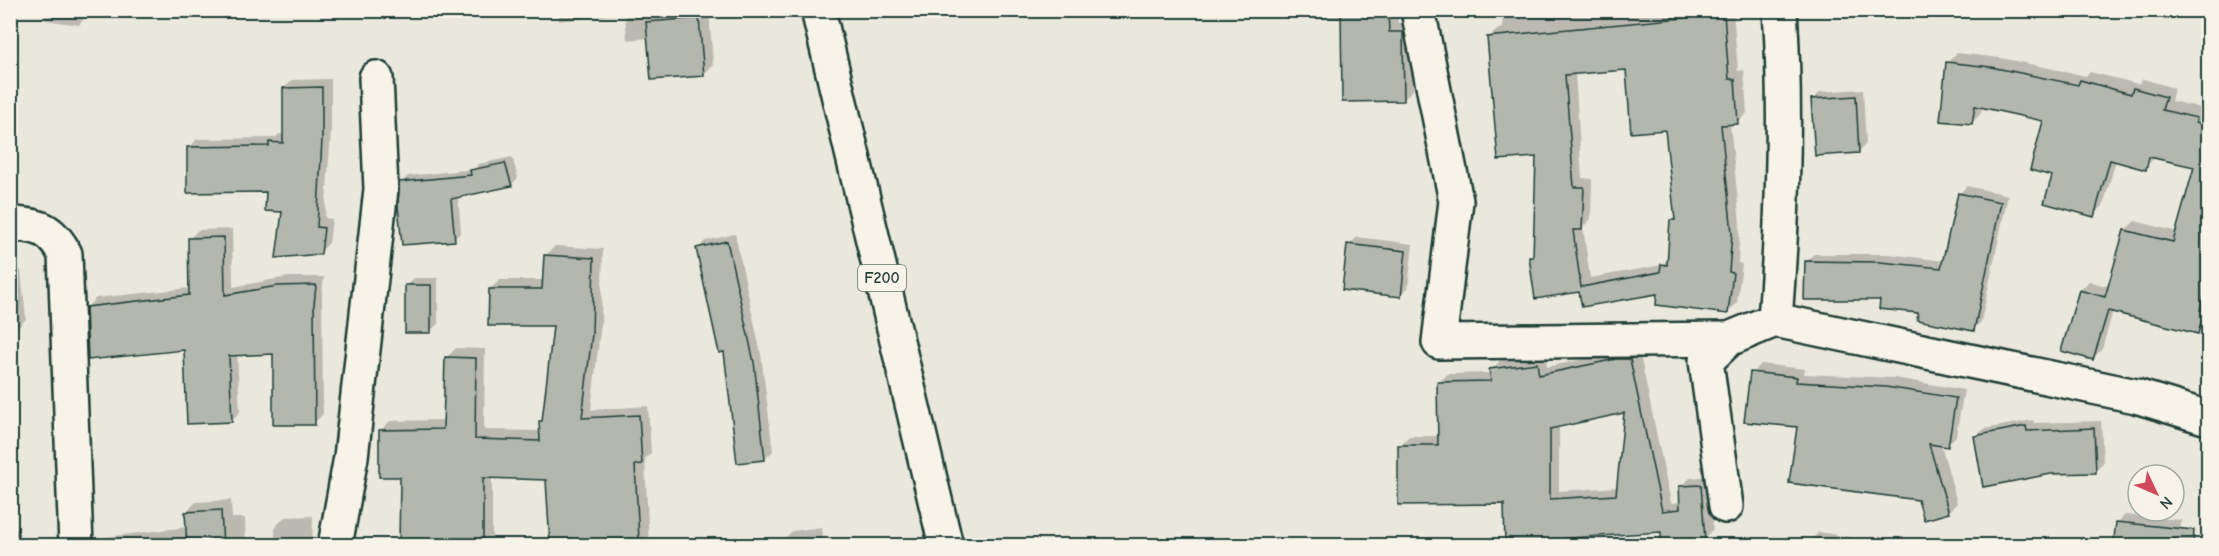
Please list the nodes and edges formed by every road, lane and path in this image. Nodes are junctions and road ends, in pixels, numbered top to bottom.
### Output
1 (818, 10) edge
2 (1418, 10) edge
3 (1780, 10) edge
4 (376, 78) dead end
5 (10, 224) edge
6 (1775, 320) junction
7 (1729, 339) junction
8 (2208, 418) edge
9 (1726, 506) dead end
10 (76, 546) edge
11 (335, 546) edge
12 (946, 546) edge

1 - 12 street, F200
2 - 7 street
3 - 6 street
4 - 11 street
5 - 10 street
6 - 7 street
6 - 8 street
7 - 9 street

